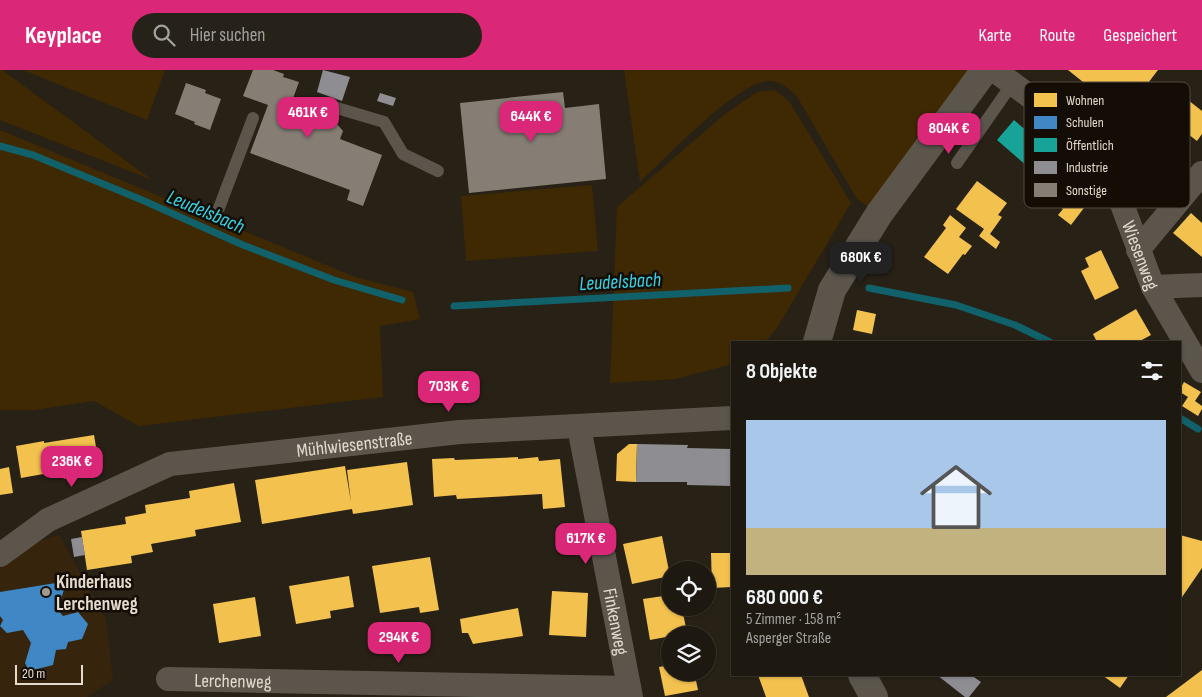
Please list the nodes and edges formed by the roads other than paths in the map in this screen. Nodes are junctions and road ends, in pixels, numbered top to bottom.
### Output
1 (985, 70) edge
2 (1010, 75) edge
3 (1024, 87) edge
4 (320, 104) dead end
5 (253, 118) dead end
6 (957, 163) dead end
7 (438, 171) dead end
8 (1202, 173) edge
9 (1190, 187) edge
10 (218, 208) dead end
11 (1123, 208) edge
12 (1173, 208) edge
13 (1138, 250) junction
14 (1202, 285) edge
15 (1154, 287) junction
16 (817, 341) edge
17 (1202, 371) edge
18 (731, 418) edge
19 (579, 427) junction
20 (0, 555) edge
21 (863, 676) edge
22 (168, 679) dead end
23 (630, 692) edge
24 (874, 697) edge

1 - 16 street
2 - 3 street, Wiesenweg
2 - 6 lane, Wiesenweg
4 - 7 lane
5 - 10 lane
8 - 9 street
11 - 13 street, Wiesenweg
12 - 13 street
13 - 15 street, Wiesenweg
14 - 15 street
15 - 17 street, Wiesenweg
18 - 19 street, Mühlwiesenstraße
19 - 20 street, Mühlwiesenstraße
19 - 23 street, Finkenweg
21 - 24 street
22 - 23 street, Lerchenweg

